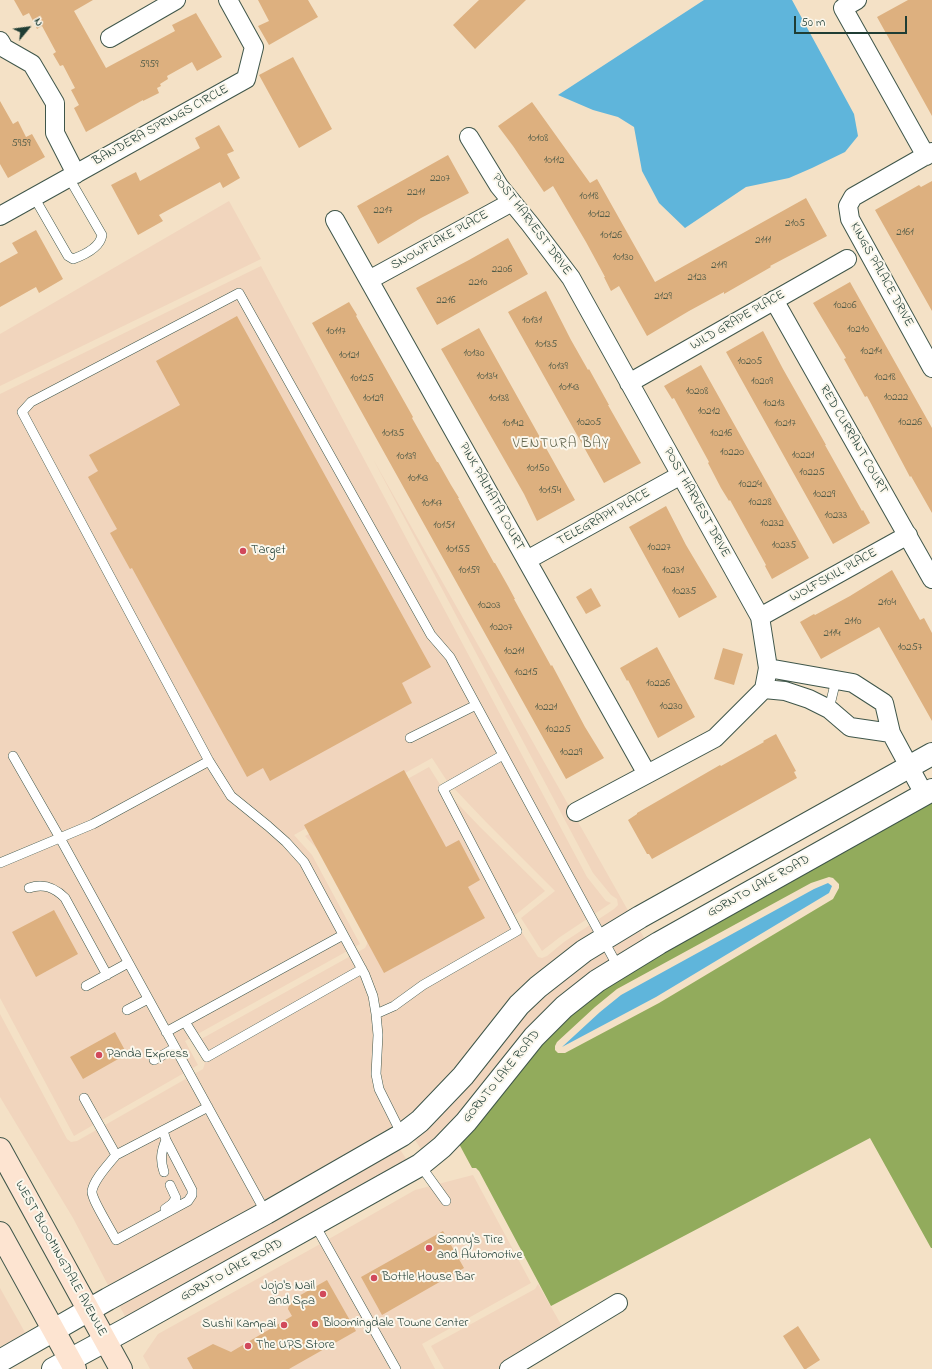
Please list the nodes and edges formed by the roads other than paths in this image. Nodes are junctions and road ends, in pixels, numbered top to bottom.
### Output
1 (176, 0) edge
2 (228, 0) edge
3 (857, 0) edge
4 (110, 38) dead end
5 (0, 40) edge
6 (469, 137) dead end
7 (929, 154) edge
8 (73, 176) junction
9 (34, 197) junction
10 (512, 202) junction
11 (0, 216) edge
12 (335, 220) dead end
13 (847, 259) dead end
14 (369, 280) junction
15 (774, 300) junction
16 (932, 368) edge
17 (630, 383) junction
18 (681, 475) junction
19 (908, 535) junction
20 (527, 560) junction
21 (932, 579) edge
22 (760, 617) junction
23 (768, 668) junction
24 (836, 680) junction
25 (764, 689) junction
26 (476, 705) junction
27 (829, 710) junction
28 (891, 733) junction
29 (410, 738) dead end
30 (932, 754) edge
31 (503, 755) junction
32 (13, 756) dead end
33 (209, 761) junction
34 (909, 766) junction
35 (647, 774) junction
36 (928, 792) edge
37 (576, 812) dead end
38 (60, 838) junction
39 (0, 864) edge
40 (29, 888) dead end
41 (343, 935) junction
42 (602, 939) junction
43 (128, 962) junction
44 (618, 967) junction
45 (362, 969) junction
46 (107, 974) junction
47 (86, 986) dead end
48 (148, 999) junction
49 (127, 1010) dead end
50 (376, 1014) junction
51 (185, 1022) junction
52 (166, 1032) junction
53 (176, 1048) junction
54 (154, 1060) dead end
55 (84, 1098) dead end
56 (208, 1107) junction
57 (162, 1131) junction
58 (402, 1135) junction
59 (166, 1140) junction
60 (0, 1149) edge
61 (116, 1155) junction
62 (420, 1165) junction
63 (164, 1172) dead end
64 (170, 1185) dead end
65 (446, 1200) dead end
66 (266, 1213) junction
67 (315, 1224) junction
68 (0, 1233) edge
69 (120, 1238) junction
70 (618, 1303) dead end
71 (89, 1310) junction
72 (53, 1330) junction
73 (106, 1341) junction
74 (0, 1361) edge
75 (66, 1366) edge
76 (121, 1369) edge
77 (396, 1369) edge
78 (509, 1369) edge

1 - 4 street
2 - 8 street, BANDERA SPRINGS CIRCLE
3 - 7 street
5 - 8 street
6 - 10 street, POST HARVEST DRIVE
7 - 16 street, KINGS PALACE DRIVE
8 - 9 street, BANDERA SPRINGS CIRCLE
8 - 9 lane
9 - 11 street, BANDERA SPRINGS CIRCLE
10 - 14 street, SNOWFLAKE PLACE
10 - 17 street, POST HARVEST DRIVE
12 - 14 street, PINK PALMATA COURT
13 - 15 street, WILD GRAPE PLACE
14 - 20 street, PINK PALMATA COURT
15 - 17 street, WILD GRAPE PLACE
15 - 19 street, RED CURRANT COURT
17 - 18 street, POST HARVEST DRIVE
18 - 20 street, TELEGRAPH PLACE
18 - 22 street, POST HARVEST DRIVE
19 - 21 street, RED CURRANT COURT
19 - 22 street, WOLFSKILL PLACE
20 - 35 street, PINK PALMATA COURT
22 - 23 street, POST HARVEST DRIVE
23 - 24 street
23 - 25 street, POST HARVEST DRIVE
24 - 27 lane
24 - 28 street
25 - 27 street
25 - 35 street
26 - 29 lane
26 - 31 lane
26 - 33 lane
27 - 28 street
28 - 34 street
30 - 34 street
31 - 42 lane
31 - 50 lane
32 - 38 lane
33 - 38 lane
33 - 41 lane
34 - 36 street
34 - 42 street
35 - 37 street
36 - 44 street, GORNTO LAKE ROAD
38 - 39 lane
38 - 43 lane
40 - 46 lane
41 - 45 lane
41 - 51 lane
42 - 44 lane
42 - 58 street
43 - 46 lane
43 - 48 lane
44 - 62 street, GORNTO LAKE ROAD
45 - 50 lane
45 - 51 lane
46 - 47 lane
48 - 49 lane
48 - 52 lane
50 - 58 lane
51 - 52 lane
52 - 53 lane
53 - 54 lane
53 - 56 lane
55 - 61 lane
56 - 57 lane
56 - 66 lane
57 - 59 lane
57 - 61 lane
58 - 62 street
58 - 66 street
59 - 63 lane
59 - 69 lane
60 - 71 main road, WEST BLOOMINGDALE AVENUE
61 - 69 lane
62 - 65 lane
62 - 67 street, GORNTO LAKE ROAD
64 - 69 lane
66 - 71 street
67 - 73 street, GORNTO LAKE ROAD
67 - 77 lane
68 - 72 main road
70 - 78 street
71 - 72 street
71 - 73 main road, WEST BLOOMINGDALE AVENUE
72 - 74 street
72 - 75 main road
73 - 75 street, GORNTO LAKE ROAD
73 - 76 main road, WEST BLOOMINGDALE AVENUE

